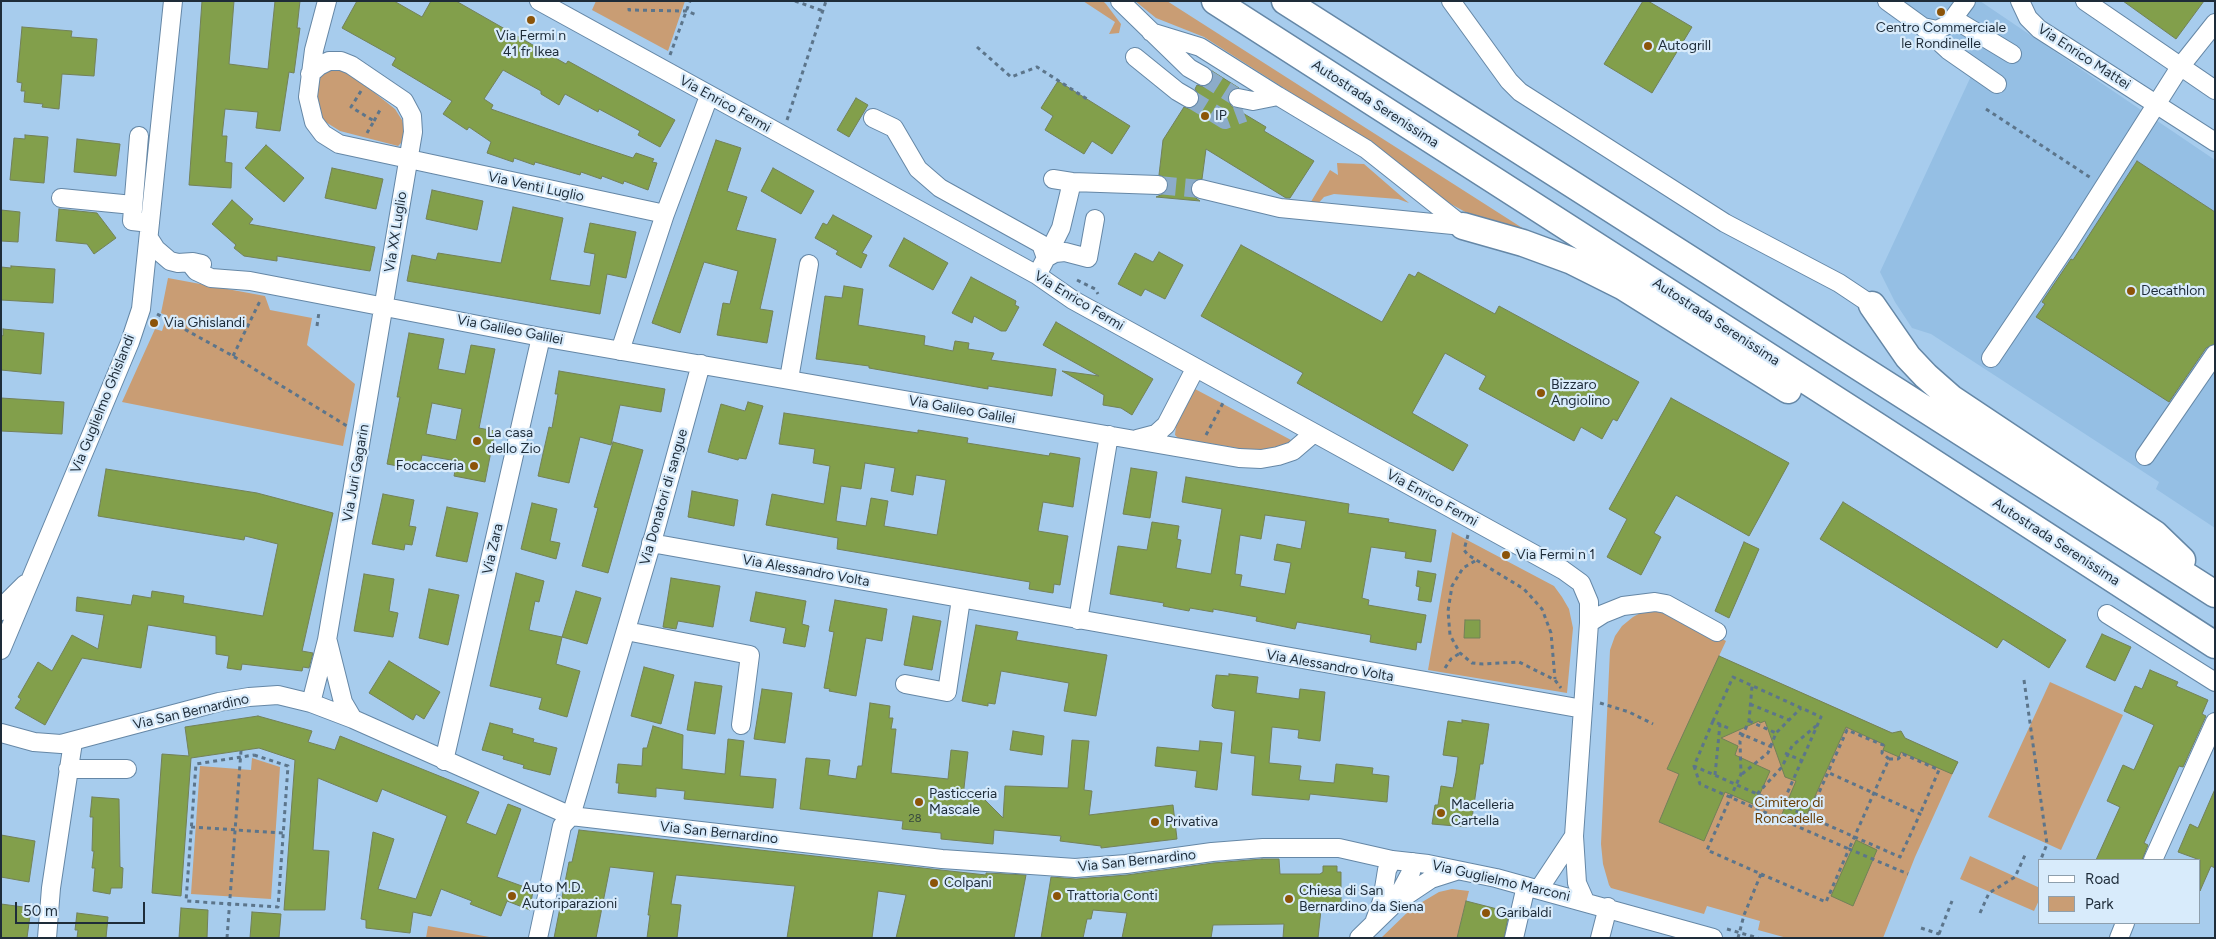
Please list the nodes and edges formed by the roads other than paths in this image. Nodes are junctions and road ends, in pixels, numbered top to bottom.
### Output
1 (173, 1) edge
2 (326, 1) edge
3 (539, 1) edge
4 (1120, 1) edge
5 (1215, 1) edge
6 (1286, 1) edge
7 (1451, 1) edge
8 (1887, 1) edge
9 (1966, 1) edge
10 (2085, 1) edge
11 (2016, 2) edge
12 (1954, 18) junction
13 (2215, 23) edge
14 (321, 25) junction
15 (1923, 27) junction
16 (1151, 32) junction
17 (2012, 54) dead end
18 (1135, 57) dead end
19 (341, 61) junction
20 (2180, 68) junction
21 (310, 74) junction
22 (1203, 76) tunnel mouth
23 (1997, 84) dead end
24 (2215, 90) edge
25 (709, 96) junction
26 (1278, 96) junction
27 (1189, 98) tunnel mouth
28 (1245, 104) tunnel mouth
29 (2156, 105) junction
30 (873, 118) dead end
31 (139, 136) dead end
32 (2215, 142) edge
33 (408, 159) junction
34 (1053, 179) dead end
35 (1072, 182) junction
36 (1158, 185) tunnel mouth
37 (1201, 189) tunnel mouth
38 (61, 198) dead end
39 (133, 205) junction
40 (665, 214) junction
41 (1095, 219) dead end
42 (1463, 226) junction
43 (150, 230) junction
44 (1046, 258) junction
45 (809, 264) dead end
46 (1036, 275) junction
47 (1872, 305) joint
48 (385, 306) junction
49 (541, 337) junction
50 (620, 351) junction
51 (2215, 354) edge
52 (1991, 358) dead end
53 (701, 364) junction
54 (1195, 369) junction
55 (789, 379) junction
56 (1166, 425) junction
57 (1877, 426) junction
58 (1314, 433) junction
59 (1109, 435) junction
60 (1134, 440) junction
61 (1191, 450) junction
62 (2145, 456) dead end
63 (651, 543) junction
64 (31, 578) junction
65 (2215, 593) edge
66 (961, 599) junction
67 (1, 611) edge
68 (2107, 614) dead end
69 (1078, 620) junction
70 (1590, 623) junction
71 (626, 630) junction
72 (1717, 632) dead end
73 (327, 640) junction
74 (2215, 645) edge
75 (1, 650) edge
76 (2215, 682) edge
77 (904, 684) dead end
78 (311, 703) junction
79 (1591, 711) junction
80 (353, 719) junction
81 (2215, 722) edge
82 (741, 725) dead end
83 (1, 733) edge
84 (73, 742) junction
85 (444, 761) junction
86 (68, 769) junction
87 (127, 769) dead end
88 (571, 816) junction
89 (1574, 836) junction
90 (2153, 859) edge
91 (1392, 860) junction
92 (1413, 862) junction
93 (1458, 870) junction
94 (1533, 888) junction
95 (1585, 901) junction
96 (1395, 903) junction
97 (1608, 907) junction
98 (1374, 923) junction
99 (2126, 924) edge
100 (1717, 932) edge
101 (47, 938) edge
102 (538, 938) edge
103 (1359, 938) edge
104 (1514, 938) edge
105 (1600, 938) edge
106 (2119, 938) edge

1 - 43 street, Via Guglielmo Ghislandi
2 - 14 street
3 - 25 street, Via Enrico Fermi
4 - 16 street
5 - 57 highway, Autostrada Serenissima
6 - 65 highway
7 - 47 street
8 - 15 street
9 - 12 street
10 - 20 street
11 - 29 street, Via Enrico Mattei
12 - 15 street
12 - 17 street
13 - 20 street
14 - 19 street, Via XX Luglio
14 - 21 street
15 - 23 street
16 - 22 street
16 - 26 street
18 - 27 street
19 - 21 street
19 - 33 street, Via XX Luglio
20 - 24 street
20 - 29 street
21 - 33 street
25 - 40 street
25 - 46 street, Via Enrico Fermi
26 - 28 street
26 - 42 street
29 - 32 street, Via Enrico Mattei
29 - 52 street
30 - 44 street
31 - 39 street
33 - 40 street, Via Venti Luglio
33 - 48 street, Via XX Luglio
34 - 35 street
35 - 36 street
35 - 44 street
37 - 42 street
38 - 39 street
39 - 43 street
40 - 50 street
41 - 44 street
42 - 57 highway
43 - 48 street, Via Galileo Galilei
43 - 64 street, Via Guglielmo Ghislandi
44 - 46 street
45 - 55 street
46 - 54 street, Via Enrico Fermi
47 - 65 highway
48 - 49 street, Via Galileo Galilei
48 - 73 street, Via Juri Gagarin
49 - 50 street, Via Galileo Galilei
49 - 85 street, Via Zara
50 - 53 street, Via Galileo Galilei
51 - 62 street
53 - 55 street, Via Galileo Galilei
53 - 63 street, Via Donatori di sangue
54 - 56 street
54 - 58 street, Via Enrico Fermi
55 - 59 street, Via Galileo Galilei
56 - 60 street, Via Galileo Galilei
56 - 61 street
57 - 74 highway, Autostrada Serenissima
58 - 61 street, Via Galileo Galilei
58 - 70 street, Via Enrico Fermi
59 - 60 street, Via Galileo Galilei
59 - 69 street
60 - 61 street, Via Galileo Galilei
63 - 66 street, Via Alessandro Volta
63 - 71 street, Via Donatori di sangue
64 - 67 street, Via Guglielmo Ghislandi
64 - 75 street, Via Guglielmo Ghislandi
66 - 69 street, Via Alessandro Volta
66 - 77 street
68 - 76 street
69 - 79 street, Via Alessandro Volta
70 - 72 street
70 - 79 street, Via Enrico Fermi
71 - 82 street
71 - 88 street, Via Donatori di sangue
73 - 78 street, Via Juri Gagarin
73 - 80 street, Via Juri Gagarin
78 - 80 street, Via San Bernardino
78 - 84 street, Via San Bernardino
79 - 89 street, Via Enrico Fermi
80 - 85 street, Via San Bernardino
81 - 90 street
83 - 84 street, Via San Bernardino
84 - 86 street
85 - 88 street, Via San Bernardino
86 - 87 street
86 - 101 street
88 - 91 street, Via San Bernardino
88 - 102 street, Via Donatori di sangue
89 - 94 street, Via Enrico Fermi
89 - 95 street, Via Enrico Fermi
91 - 92 street, Via Guglielmo Marconi
91 - 98 street
92 - 93 street, Via Guglielmo Marconi
92 - 96 street
93 - 94 street, Via Guglielmo Marconi
93 - 96 street
94 - 95 street, Via Guglielmo Marconi
94 - 104 street
95 - 97 street, Via Guglielmo Marconi
96 - 98 street
97 - 100 street, Via Guglielmo Marconi
97 - 105 street
98 - 103 street
99 - 106 street

